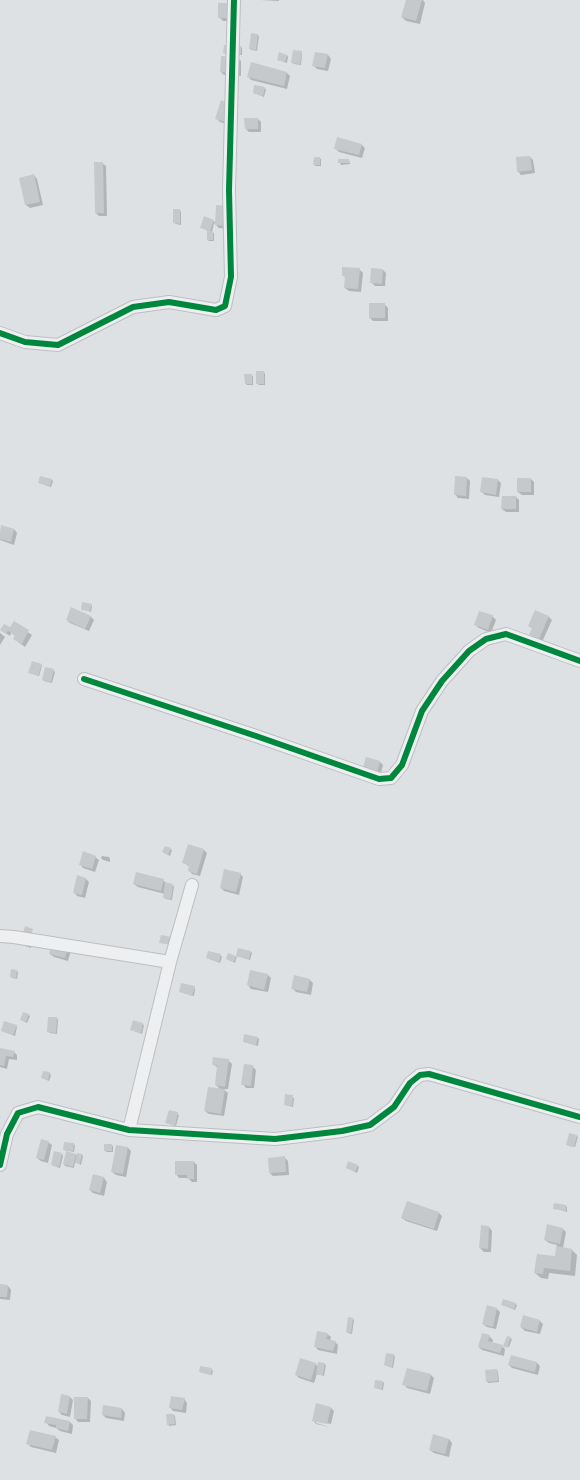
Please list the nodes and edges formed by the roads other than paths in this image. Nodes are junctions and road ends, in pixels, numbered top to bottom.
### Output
1 (234, 0) edge
2 (0, 333) edge
3 (580, 661) edge
4 (84, 679) dead end
5 (192, 885) dead end
6 (0, 936) edge
7 (170, 962) junction
8 (580, 1117) edge
9 (129, 1130) junction
10 (0, 1165) edge

1 - 2 street
3 - 4 street
5 - 7 street
6 - 7 street
7 - 9 street
8 - 9 street
9 - 10 street

